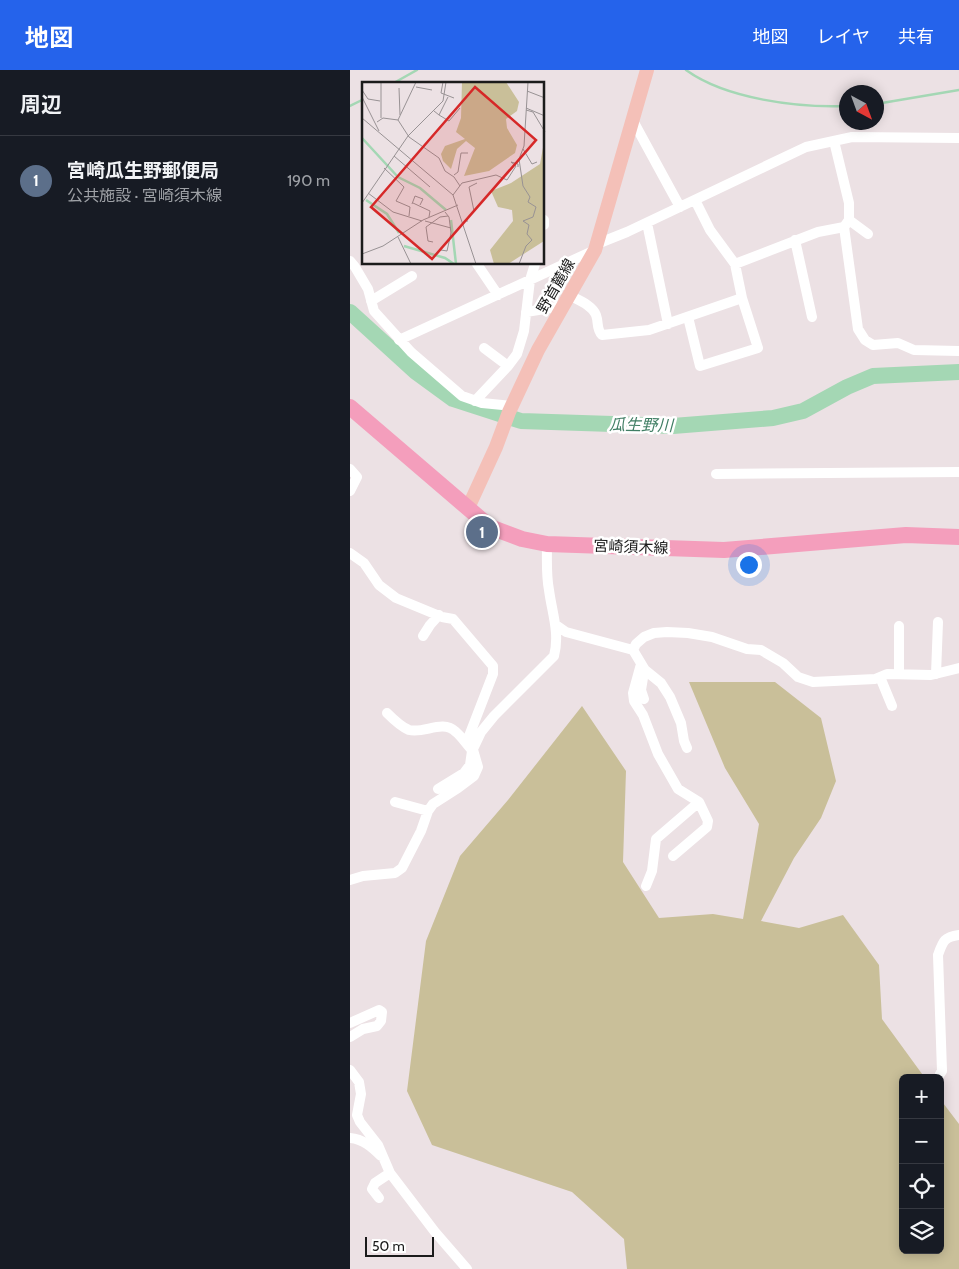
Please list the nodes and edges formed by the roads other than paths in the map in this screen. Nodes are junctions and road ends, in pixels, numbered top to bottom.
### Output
1 (647, 70) edge
2 (632, 119) junction
3 (959, 138) edge
4 (834, 141) junction
5 (695, 200) junction
6 (680, 207) junction
7 (647, 223) junction
8 (847, 224) junction
9 (868, 234) dead end
10 (795, 240) junction
11 (596, 247) junction
12 (350, 261) edge
13 (735, 264) junction
14 (478, 265) edge
15 (535, 265) edge
16 (412, 276) dead end
17 (530, 280) junction
18 (498, 295) junction
19 (742, 298) junction
20 (371, 301) junction
21 (566, 301) junction
22 (526, 312) junction
23 (688, 317) junction
24 (812, 317) dead end
25 (668, 324) junction
26 (398, 340) junction
27 (484, 348) dead end
28 (959, 351) edge
29 (509, 364) junction
30 (529, 370) junction
31 (475, 400) junction
32 (350, 407) edge
33 (511, 409) junction
34 (350, 469) edge
35 (959, 472) edge
36 (716, 474) dead end
37 (350, 491) edge
38 (468, 508) junction
39 (959, 537) edge
40 (547, 544) junction
41 (350, 554) edge
42 (439, 615) junction
43 (938, 622) dead end
44 (556, 625) junction
45 (899, 626) dead end
46 (423, 636) dead end
47 (633, 650) junction
48 (643, 667) junction
49 (959, 668) edge
50 (899, 674) junction
51 (936, 674) junction
52 (880, 677) junction
53 (644, 699) dead end
54 (892, 706) dead end
55 (386, 713) dead end
56 (687, 748) dead end
57 (472, 751) junction
58 (438, 789) dead end
59 (396, 802) dead end
60 (698, 802) junction
61 (428, 811) junction
62 (673, 856) dead end
63 (350, 880) edge
64 (646, 886) dead end
65 (959, 935) edge
66 (350, 1023) edge
67 (350, 1037) edge
68 (350, 1070) edge
69 (940, 1074) dead end
70 (350, 1138) edge
71 (384, 1158) junction
72 (390, 1173) junction
73 (379, 1198) dead end
74 (467, 1269) edge

1 - 2 main road, 野首麓線
2 - 6 street
2 - 11 main road, 野首麓線
3 - 4 street
4 - 5 street
4 - 8 street
5 - 6 street
5 - 13 street
6 - 7 street
7 - 11 street
7 - 25 street
8 - 9 street
8 - 10 street
8 - 28 street
10 - 13 street
10 - 24 street
11 - 17 street
11 - 21 main road, 野首麓線
12 - 20 street
13 - 19 street
14 - 18 street
15 - 17 street
16 - 20 street
17 - 18 street
17 - 22 street
18 - 26 street
19 - 23 street
19 - 23 street
20 - 26 street
21 - 22 street
21 - 25 street
21 - 30 main road, 野首麓線
22 - 29 street
23 - 25 street
26 - 31 street
27 - 29 street
29 - 30 street
29 - 31 street
30 - 33 main road, 野首麓線
31 - 33 street
32 - 38 main road, 宮崎須木線
33 - 38 main road, 野首麓線
34 - 37 street
35 - 36 street
38 - 40 main road, 宮崎須木線
39 - 40 main road, 宮崎須木線
40 - 44 street
41 - 42 street
42 - 46 street
42 - 57 street
43 - 51 street
44 - 47 street
44 - 57 street
45 - 50 street
47 - 48 street
47 - 52 street
48 - 53 street
48 - 56 street
48 - 60 street
49 - 51 street
50 - 51 street
50 - 52 street
52 - 54 street
55 - 57 street
57 - 58 street
57 - 61 street
59 - 61 street
60 - 62 street
60 - 64 street
61 - 63 street
65 - 69 street
66 - 67 street
68 - 71 street
70 - 71 street
71 - 72 street
72 - 73 street
72 - 74 street

